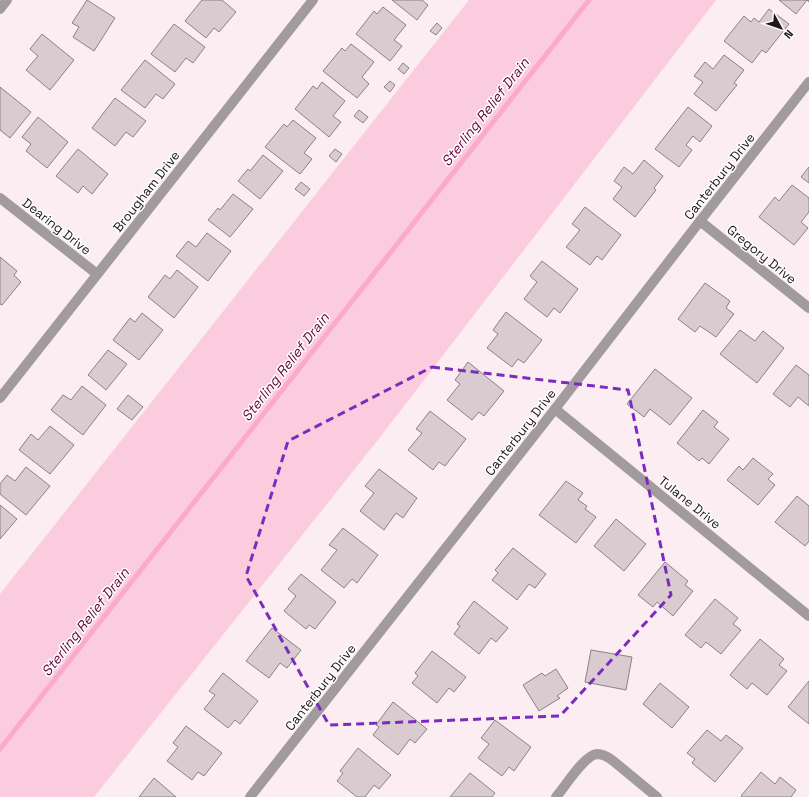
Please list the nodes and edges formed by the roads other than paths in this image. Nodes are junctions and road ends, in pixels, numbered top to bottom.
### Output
1 (7, 0) edge
2 (313, 0) edge
3 (0, 9) edge
4 (809, 82) edge
5 (0, 198) edge
6 (700, 221) junction
7 (97, 274) junction
8 (809, 308) edge
9 (0, 398) edge
10 (555, 409) junction
11 (809, 616) edge
12 (250, 797) edge
13 (556, 797) edge
14 (657, 797) edge

1 - 3 street
2 - 7 street, Brougham Drive
4 - 6 street, Canterbury Drive
5 - 7 street, Dearing Drive
6 - 8 street, Gregory Drive
6 - 10 street, Canterbury Drive
7 - 9 street, Brougham Drive
10 - 11 street, Tulane Drive
10 - 12 street, Canterbury Drive
13 - 14 street

